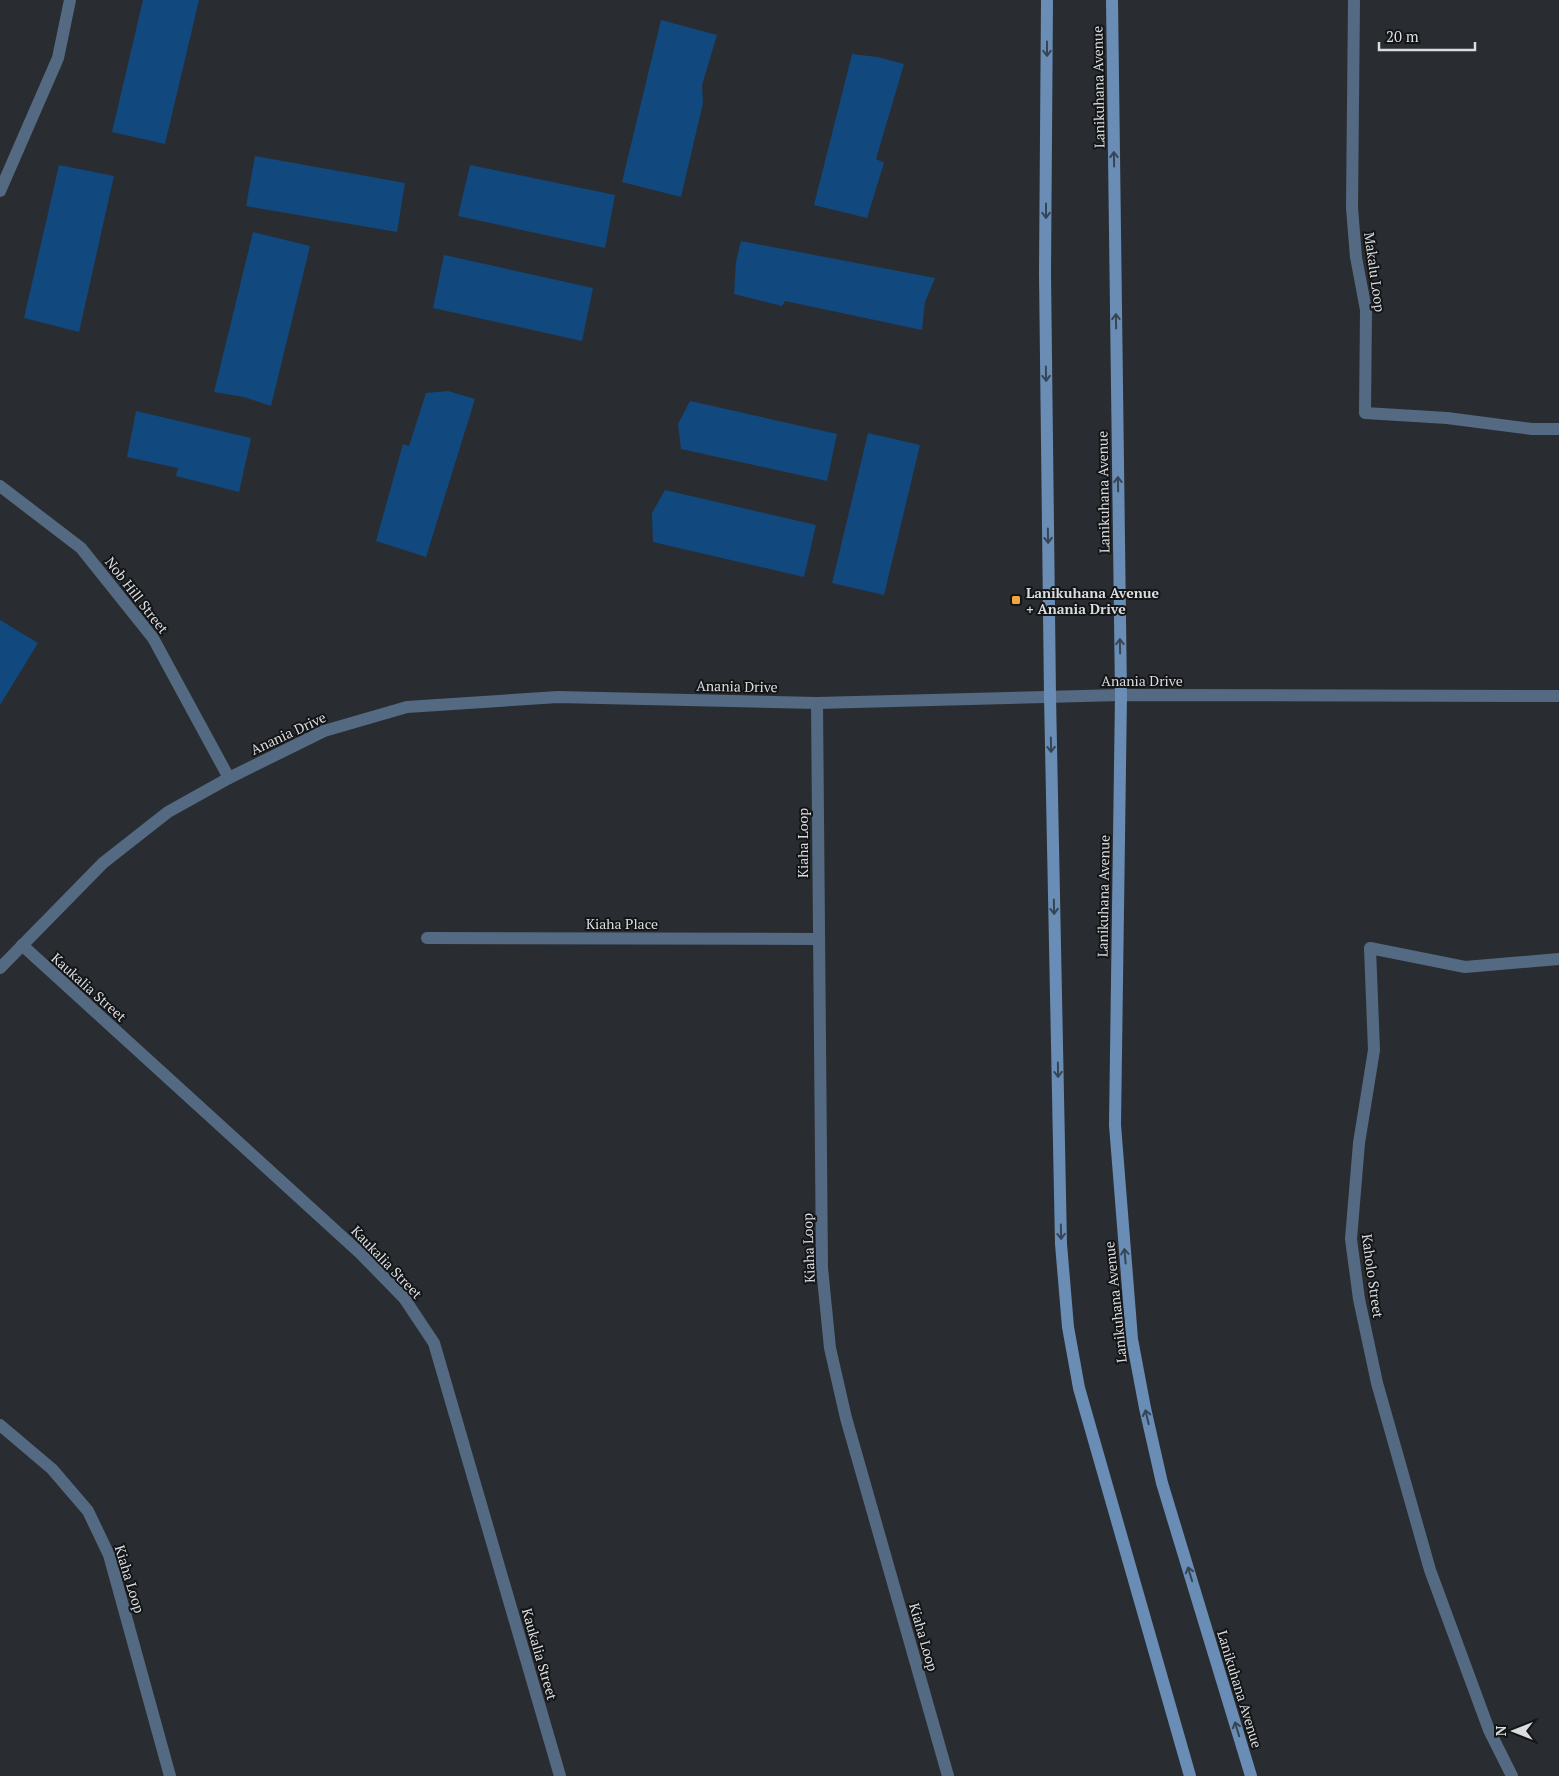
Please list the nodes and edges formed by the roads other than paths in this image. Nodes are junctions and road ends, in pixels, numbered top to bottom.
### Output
1 (70, 0) edge
2 (1047, 0) edge
3 (1112, 0) edge
4 (1354, 0) edge
5 (0, 191) edge
6 (1559, 430) edge
7 (0, 486) edge
8 (1121, 695) junction
9 (1050, 696) junction
10 (1559, 696) edge
11 (817, 703) junction
12 (229, 778) junction
13 (427, 938) dead end
14 (818, 939) junction
15 (22, 945) junction
16 (1559, 959) edge
17 (0, 968) edge
18 (0, 1425) edge
19 (170, 1776) edge
20 (560, 1776) edge
21 (948, 1776) edge
22 (1190, 1776) edge
23 (1251, 1776) edge
24 (1512, 1776) edge

1 - 5 street
2 -> 9 main road
8 -> 3 main road, Lanikuhana Avenue
4 - 6 street, Makalu Loop
7 - 12 street, Nob Hill Street
8 - 9 street, Anania Drive
8 - 10 street, Anania Drive
23 -> 8 main road, Lanikuhana Avenue
9 - 11 street, Anania Drive
9 -> 22 main road
11 - 12 street, Anania Drive
11 - 14 street, Kiaha Loop
12 - 15 street, Anania Drive
13 - 14 street, Kiaha Place
14 - 21 street, Kiaha Loop
15 - 17 street, Anania Drive
15 - 20 street, Kaukalia Street
16 - 24 street, Kaholo Street
18 - 19 street, Kiaha Loop

